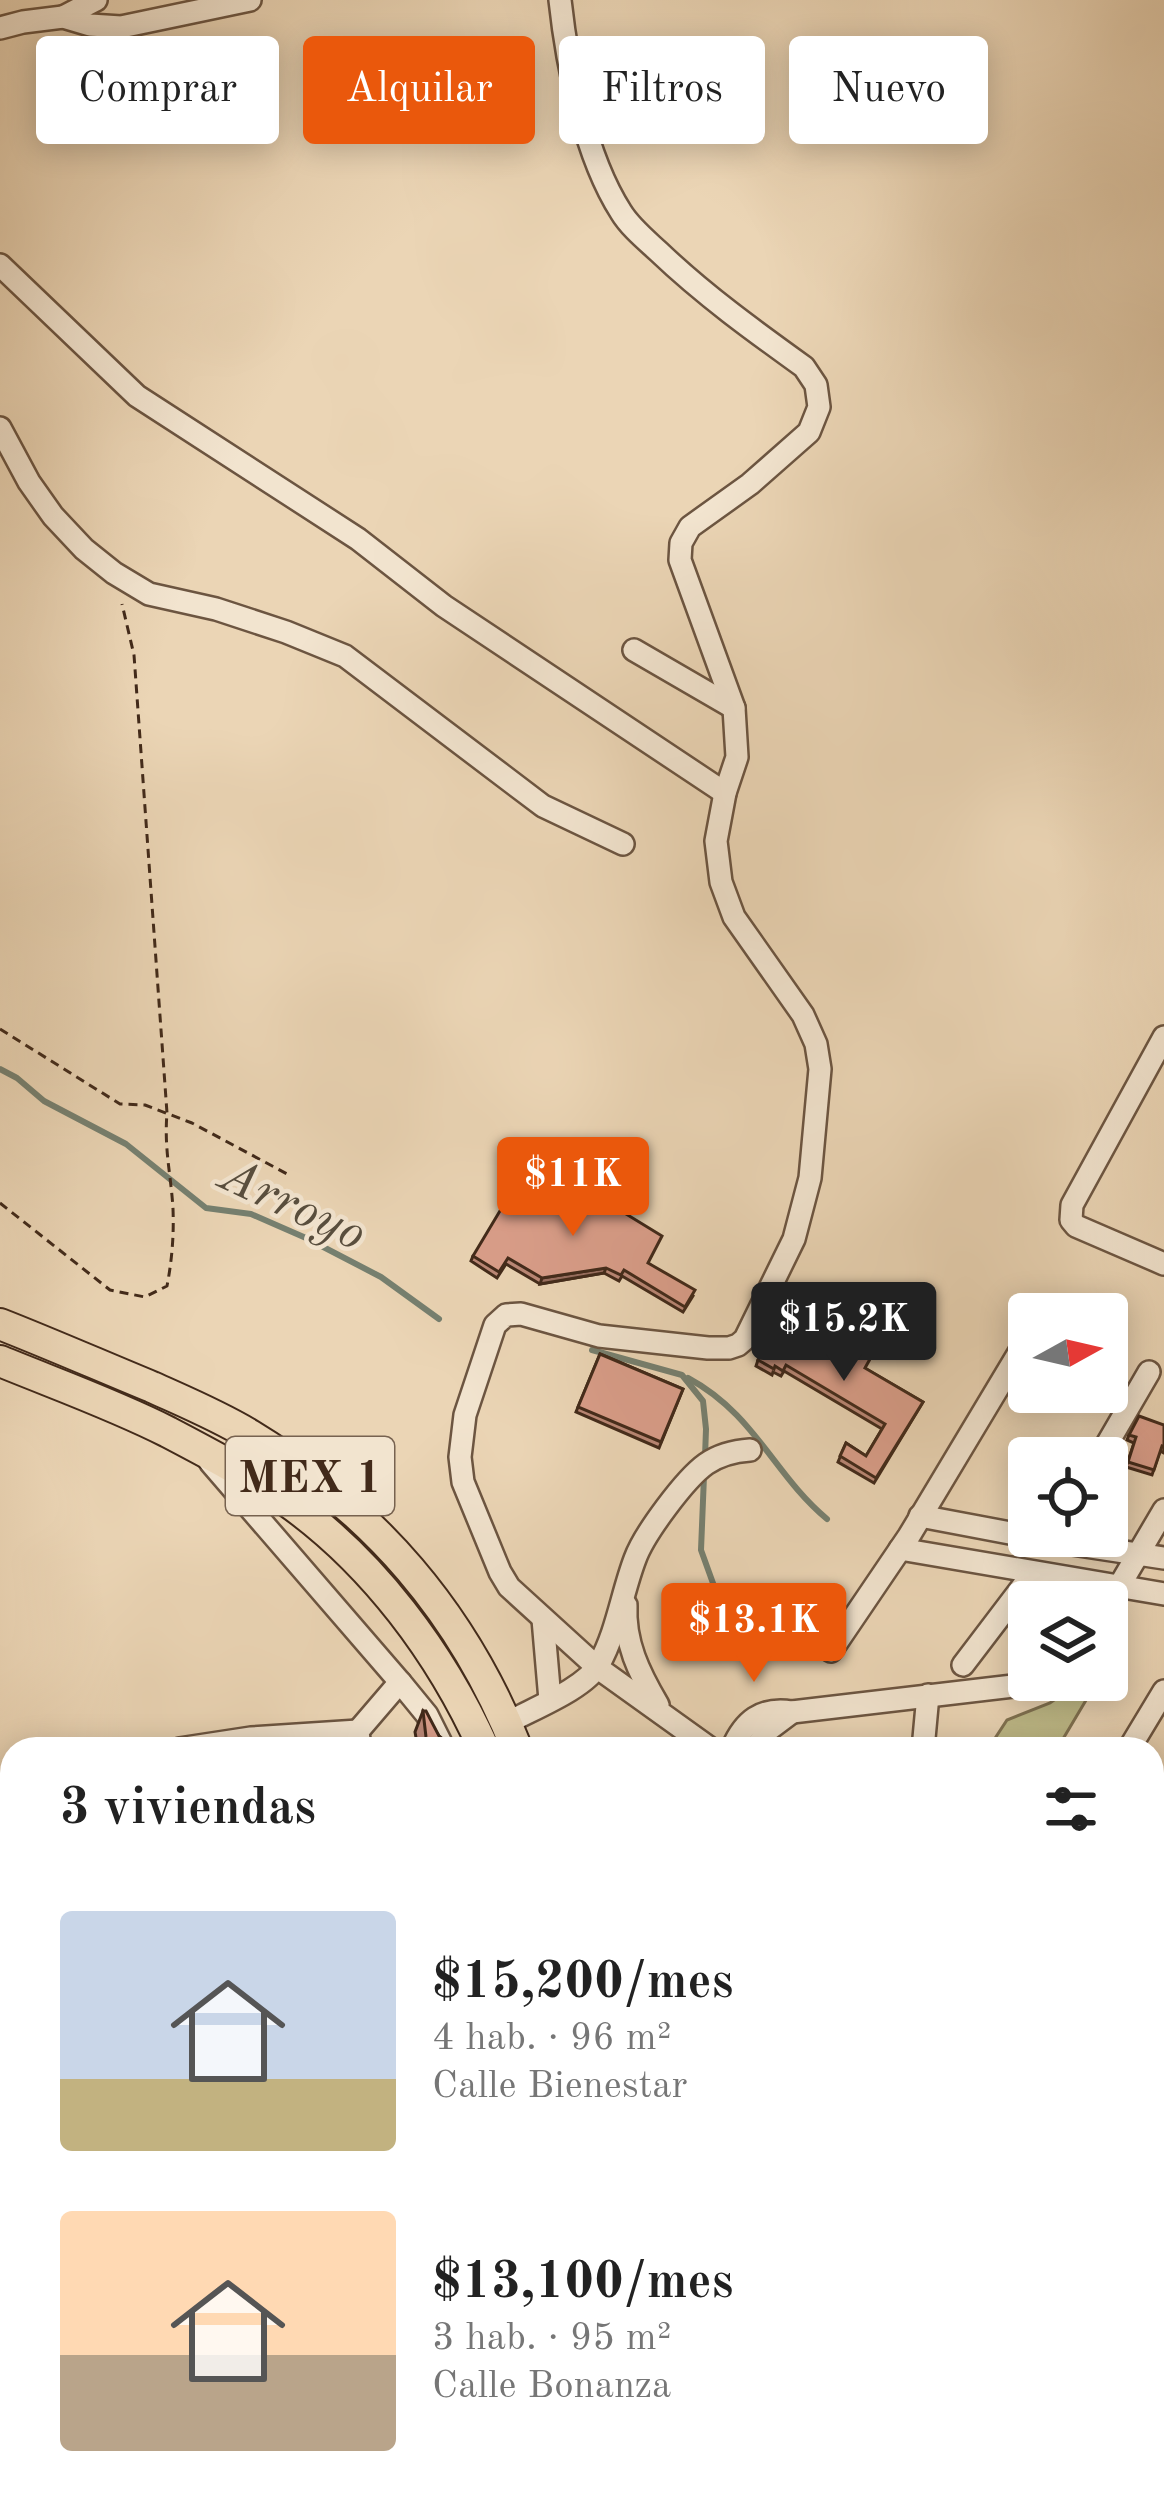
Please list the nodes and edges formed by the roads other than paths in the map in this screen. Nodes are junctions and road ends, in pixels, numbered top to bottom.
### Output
1 (96, 0) edge
2 (250, 0) edge
3 (560, 0) edge
4 (64, 17) junction
5 (0, 28) edge
6 (0, 265) edge
7 (0, 428) edge
8 (634, 650) dead end
9 (734, 708) junction
10 (725, 793) junction
11 (623, 844) dead end
12 (1164, 1037) edge
13 (1164, 1264) edge
14 (0, 1324) edge
15 (0, 1360) edge
16 (1008, 1371) edge
17 (1149, 1372) dead end
18 (1111, 1437) edge
19 (200, 1450) junction
20 (750, 1450) dead end
21 (1164, 1510) edge
22 (909, 1534) junction
23 (1008, 1537) edge
24 (1128, 1552) edge
25 (1138, 1554) junction
26 (1164, 1558) edge
27 (1033, 1573) junction
28 (1082, 1581) edge
29 (1122, 1581) edge
30 (1128, 1588) edge
31 (626, 1591) junction
32 (1164, 1594) edge
33 (543, 1619) junction
34 (831, 1651) dead end
35 (963, 1665) dead end
36 (598, 1668) junction
37 (400, 1682) junction
38 (1008, 1687) edge
39 (1164, 1691) edge
40 (928, 1695) junction
41 (550, 1700) junction
42 (661, 1710) junction
43 (512, 1736) edge
44 (361, 1737) edge
45 (438, 1737) edge
46 (478, 1737) edge
47 (696, 1737) edge
48 (748, 1737) edge
49 (924, 1737) edge
50 (1136, 1737) edge

1 - 4 street
2 - 4 street
3 - 9 street
4 - 5 street
6 - 10 street
7 - 11 street
8 - 9 street
9 - 10 street
10 - 33 street
12 - 13 street
14 - 43 highway, MEX 1
15 - 19 highway, MEX 1
16 - 22 street
17 - 18 street
19 - 37 street
19 - 46 highway, MEX 1
20 - 31 street
21 - 25 street
22 - 23 street
22 - 27 street
22 - 34 street
24 - 25 street
25 - 26 street
25 - 29 street
27 - 28 street
27 - 35 street
30 - 32 street
31 - 36 street
31 - 42 street
33 - 36 street
33 - 41 street
36 - 41 street
36 - 42 street
37 - 44 street
37 - 45 street
38 - 40 street
39 - 50 street
40 - 48 street
40 - 49 street
41 - 43 street
42 - 47 street

